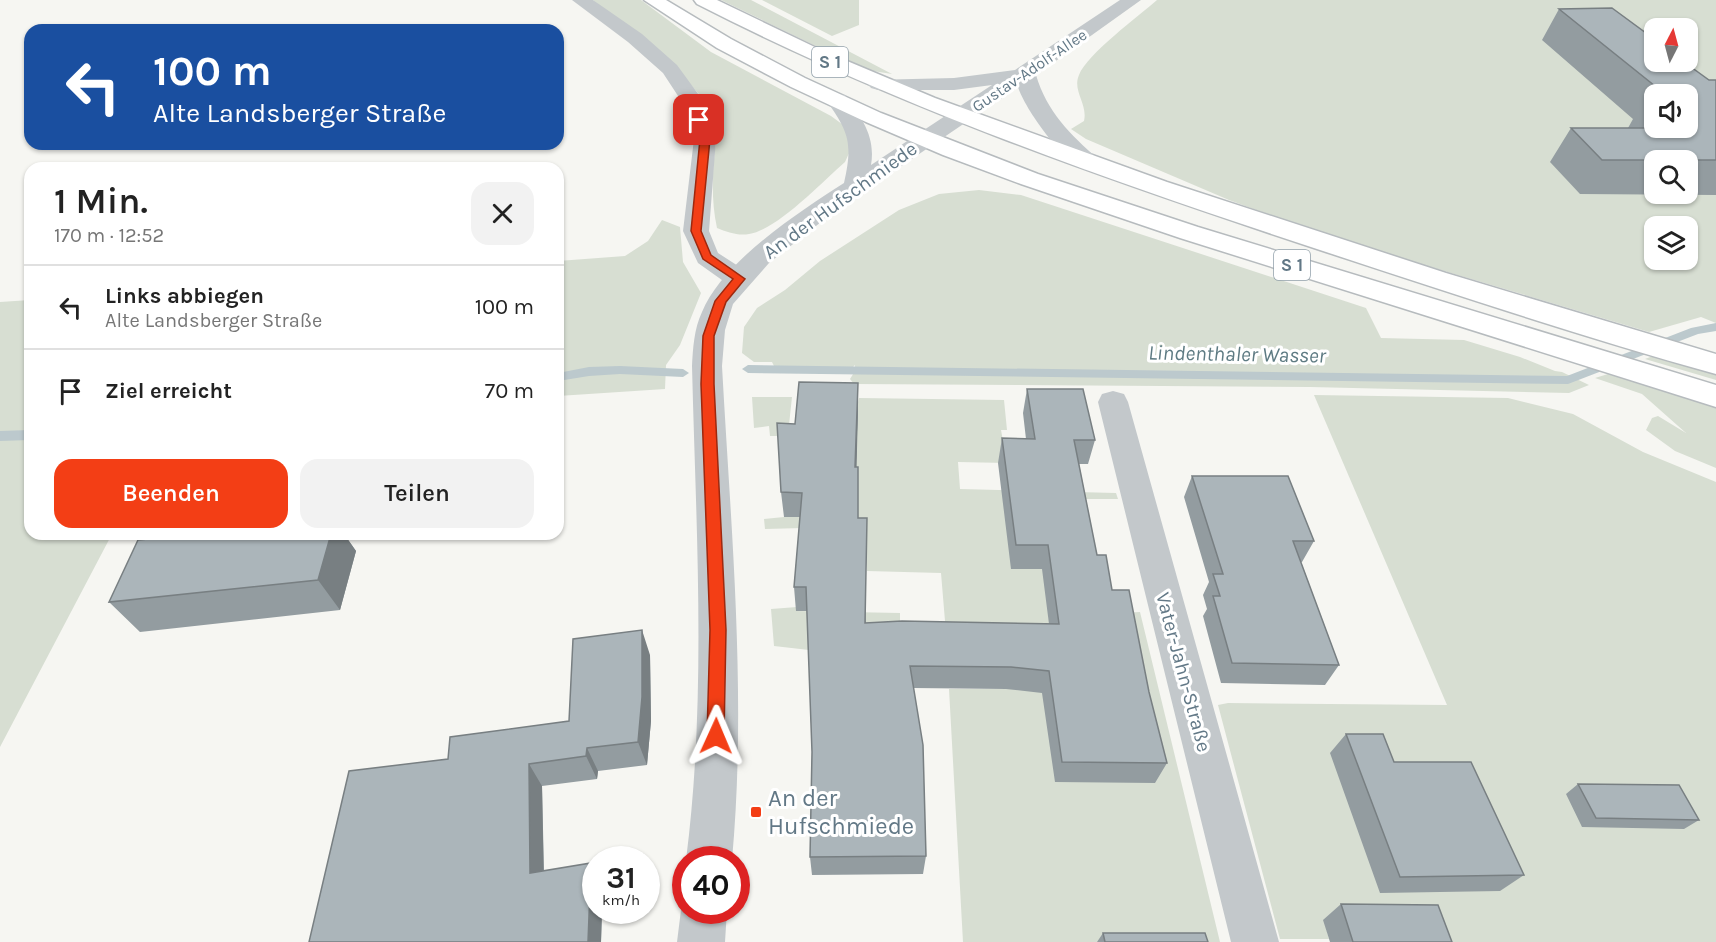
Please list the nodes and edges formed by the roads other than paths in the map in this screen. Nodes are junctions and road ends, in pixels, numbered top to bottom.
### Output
1 (581, 0) edge
2 (652, 0) edge
3 (703, 0) edge
4 (1132, 0) edge
5 (1025, 74) junction
6 (879, 84) junction
7 (837, 100) junction
8 (959, 116) junction
9 (927, 138) junction
10 (1090, 164) junction
11 (855, 186) junction
12 (739, 279) junction
13 (1716, 364) edge
14 (1716, 396) edge
15 (1113, 402) dead end
16 (710, 846) edge
17 (703, 924) edge
18 (701, 942) edge
19 (1255, 942) edge

1 - 12 street
2 - 7 main road, S 1
3 - 6 main road, S 1
4 - 5 street, Gustav-Adolf-Allee
5 - 6 street
5 - 8 street, Gustav-Adolf-Allee
5 - 10 street
6 - 8 main road, S 1
7 - 9 main road, S 1
7 - 11 street
8 - 9 street, Gustav-Adolf-Allee
8 - 10 main road, S 1
9 - 11 street, An der Hufschmiede
9 - 14 main road, S 1
10 - 13 main road, S 1
11 - 12 street, An der Hufschmiede
12 - 16 street, An der Hufschmiede
15 - 19 street, Vater-Jahn-Straße
17 - 18 street

